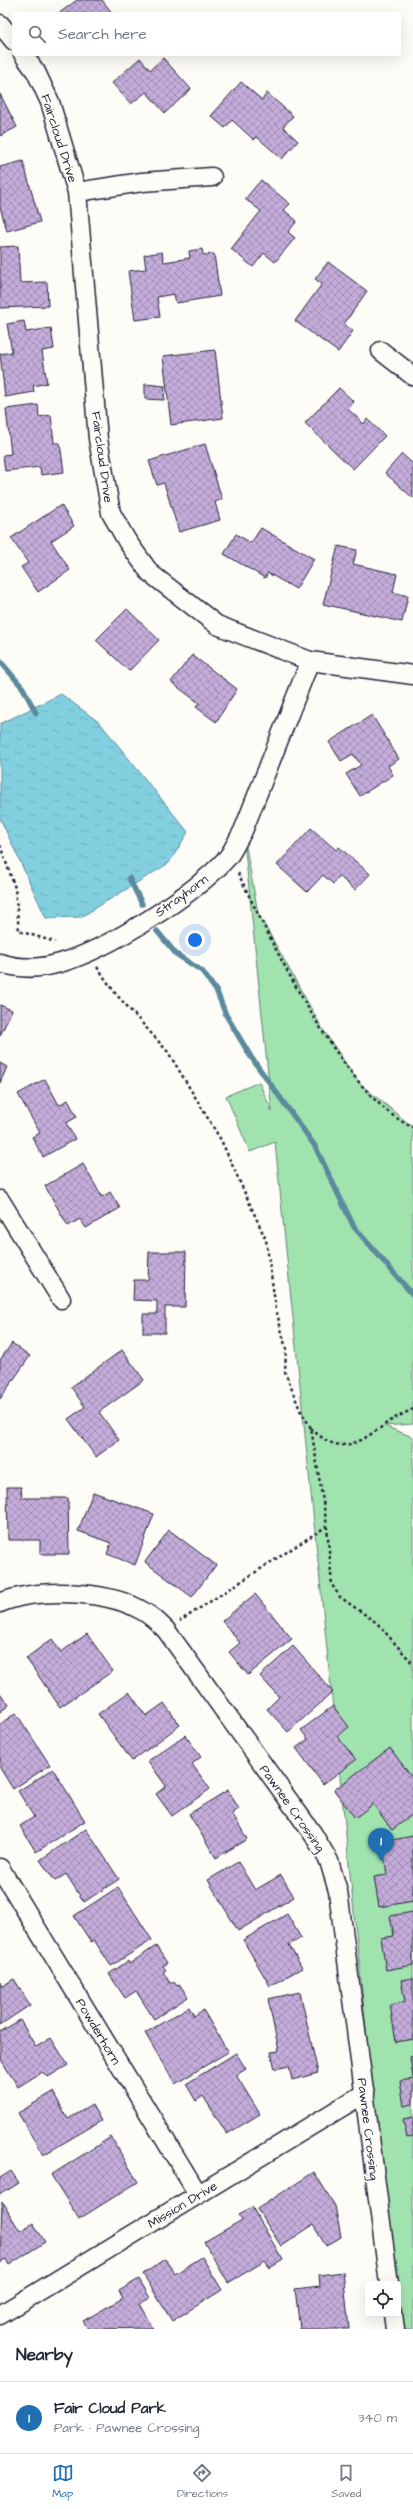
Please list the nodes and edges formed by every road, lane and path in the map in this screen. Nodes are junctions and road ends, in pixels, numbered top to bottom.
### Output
1 (0, 24) edge
2 (12, 39) edge
3 (24, 56) edge
4 (212, 177) dead end
5 (77, 192) junction
6 (381, 351) dead end
7 (413, 376) edge
8 (310, 661) junction
9 (413, 675) edge
10 (0, 845) edge
11 (229, 855) junction
12 (55, 942) dead end
13 (88, 953) junction
14 (0, 963) edge
15 (413, 1127) edge
16 (0, 1200) edge
17 (61, 1299) dead end
18 (413, 1409) edge
19 (311, 1428) junction
20 (326, 1526) junction
21 (0, 1603) edge
22 (166, 1630) junction
23 (413, 1664) edge
24 (0, 1868) edge
25 (365, 2093) junction
26 (198, 2194) junction
27 (389, 2281) edge
28 (0, 2315) edge
29 (393, 2317) edge
30 (395, 2329) edge

1 - 2 street
3 - 5 street, Faircloud Drive
4 - 5 street
5 - 8 street, Faircloud Drive
6 - 7 street
8 - 9 street, Faircloud Drive
8 - 11 street, Strayhorn
10 - 12 path
11 - 13 street, Strayhorn
11 - 15 path
13 - 14 street, Strayhorn
13 - 19 path
16 - 17 street
18 - 19 path
19 - 20 path
20 - 22 path
20 - 23 path
21 - 22 street, Pawnee Crossing
22 - 25 street, Pawnee Crossing
24 - 26 street, Powderhorn
25 - 26 street, Mission Drive
25 - 27 street, Pawnee Crossing
26 - 28 street, Mission Drive
29 - 30 street

